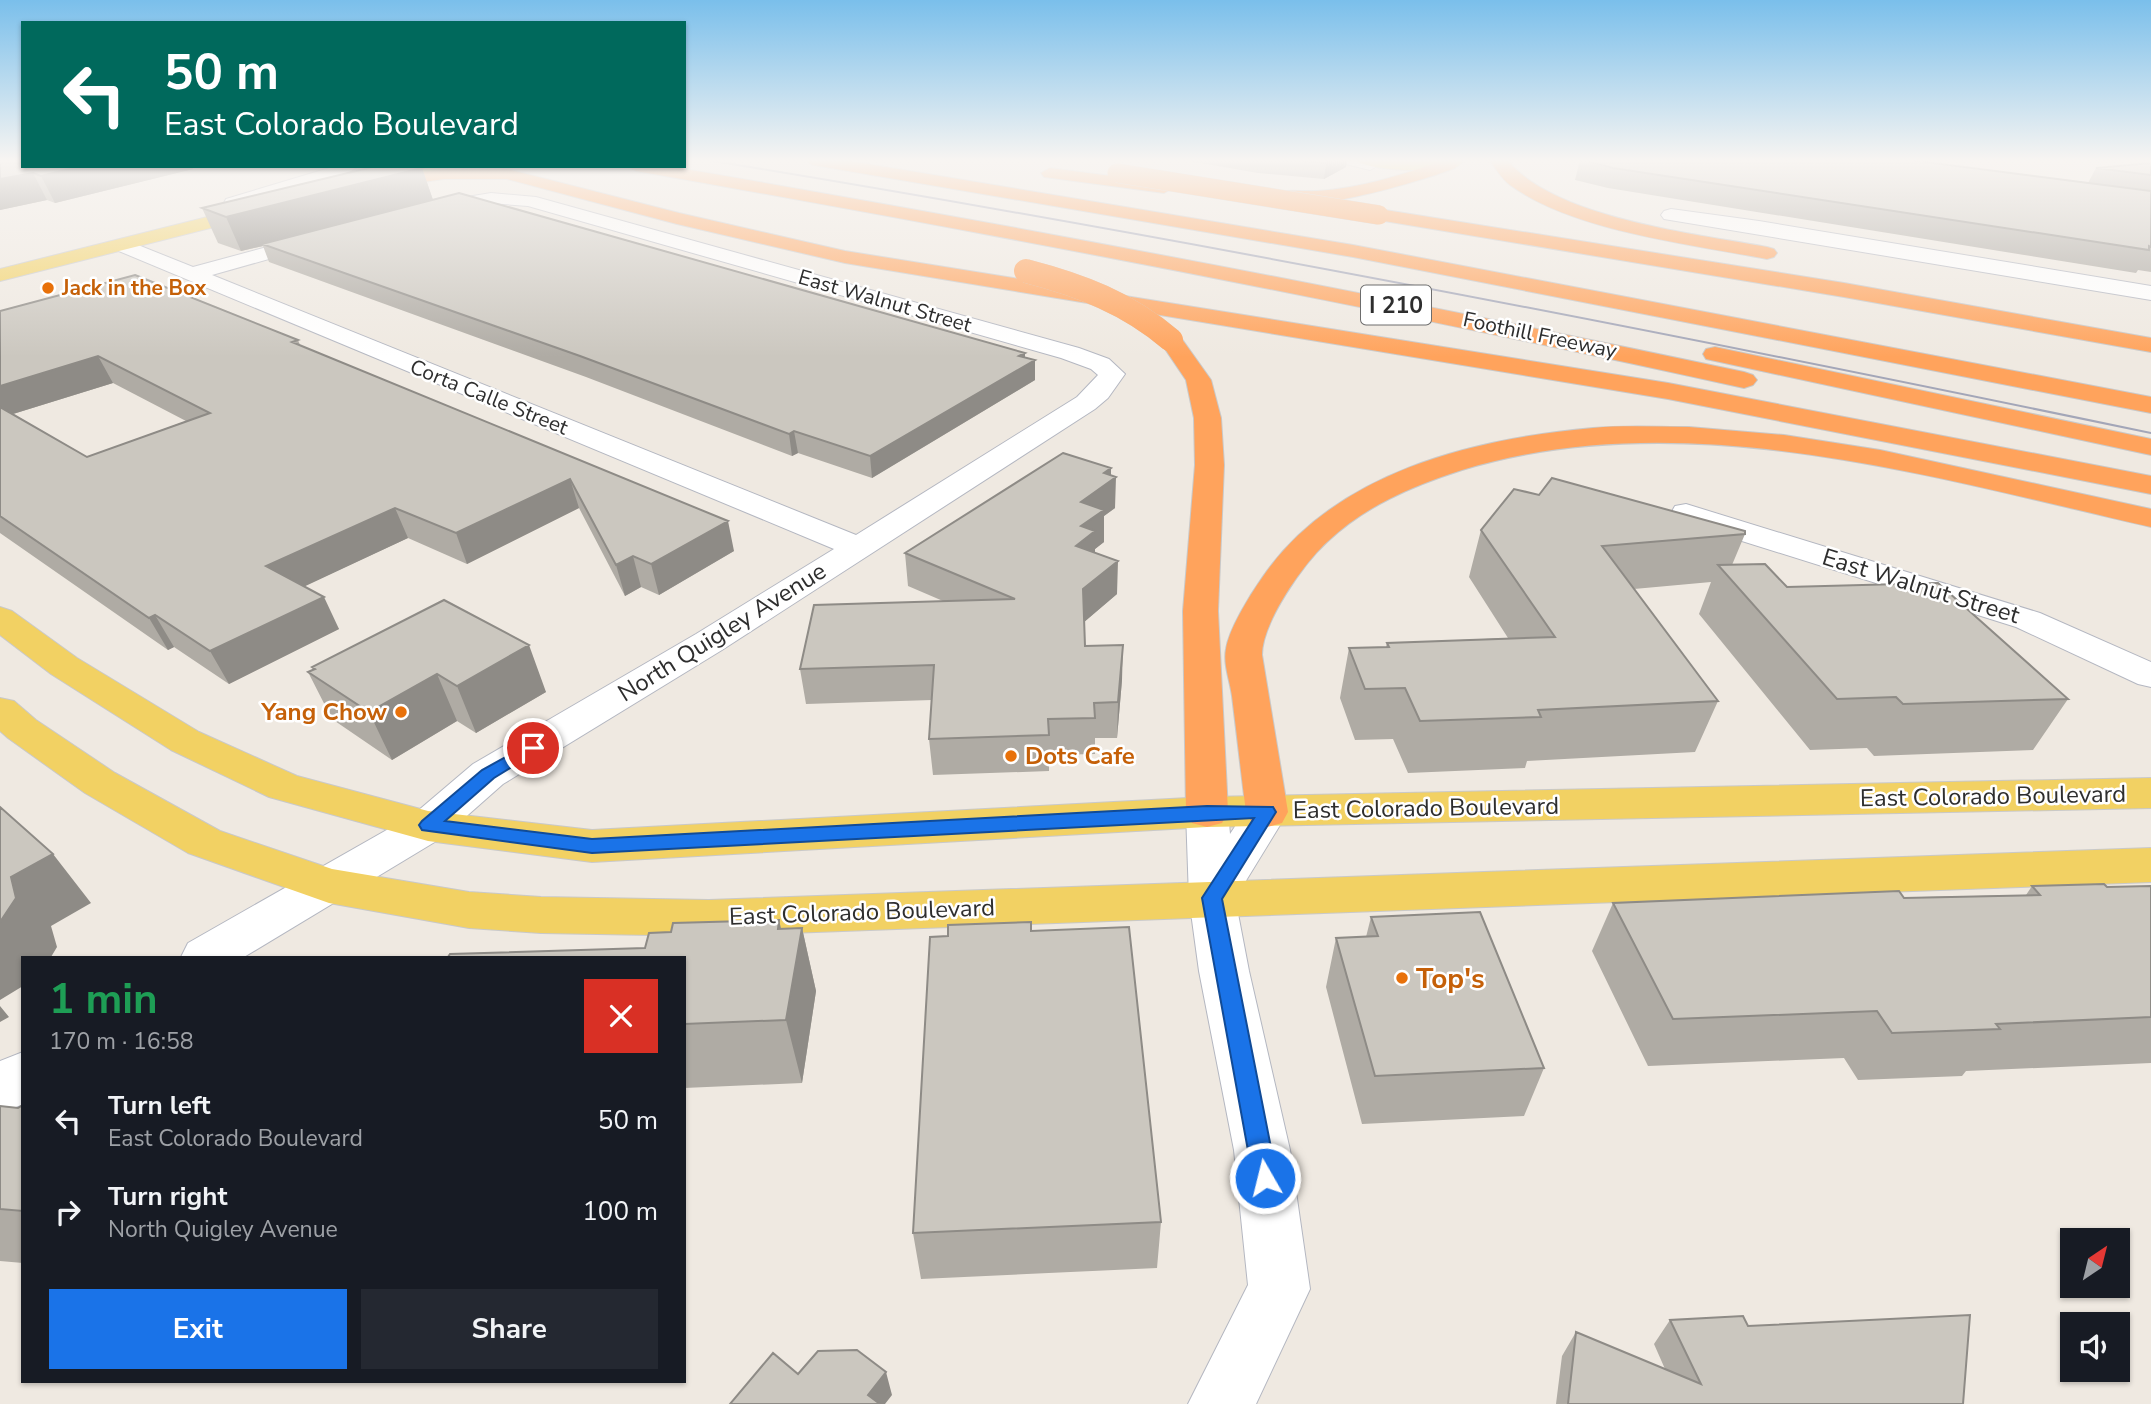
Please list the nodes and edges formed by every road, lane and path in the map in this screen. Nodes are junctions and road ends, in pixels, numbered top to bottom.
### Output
1 (141, 226) edge
2 (192, 226) edge
3 (616, 226) edge
4 (709, 226) edge
5 (981, 226) edge
6 (1043, 226) edge
7 (1203, 226) edge
8 (1266, 226) edge
9 (1444, 226) edge
10 (1636, 226) edge
11 (1748, 226) edge
12 (328, 237) edge
13 (121, 245) junction
14 (1785, 256) dead end
15 (0, 260) edge
16 (985, 262) dead end
17 (1866, 272) dead end
18 (191, 274) junction
19 (0, 275) edge
20 (2151, 293) edge
21 (2151, 330) edge
22 (2151, 345) edge
23 (1112, 374) joint
24 (2151, 389) edge
25 (2151, 405) edge
26 (2151, 447) edge
27 (2151, 469) edge
28 (2151, 485) edge
29 (1686, 513) edge
30 (2151, 518) edge
31 (858, 547) junction
32 (0, 618) edge
33 (2151, 676) edge
34 (0, 710) edge
35 (2151, 793) edge
36 (1207, 812) junction
37 (1267, 812) junction
38 (428, 825) junction
39 (2151, 865) edge
40 (329, 886) junction
41 (1212, 898) junction
42 (207, 956) edge
43 (21, 1076) edge
44 (0, 1090) edge
45 (1221, 1404) edge

1 - 15 main road
2 - 13 main road
3 - 23 street, East Walnut Street
4 - 28 highway
5 - 27 highway, Foothill Freeway / I 210
6 - 26 highway
7 - 25 highway
8 - 24 highway, I 210
9 - 22 highway, bridge
10 - 14 highway
11 - 20 street
12 - 18 street
13 - 18 street, Corta Calle Street
13 - 19 main road
16 - 36 highway, bridge
17 - 21 highway
18 - 31 street, Corta Calle Street
23 - 31 street, North Quigley Avenue
29 - 33 street, East Walnut Street
30 - 37 highway
31 - 38 street, North Quigley Avenue
32 - 38 main road, East Colorado Boulevard
34 - 40 main road, East Colorado Boulevard
35 - 37 main road, East Colorado Boulevard
36 - 37 main road, East Colorado Boulevard
36 - 38 main road, East Colorado Boulevard
36 - 41 street
37 - 41 street
38 - 40 street, North Quigley Avenue
39 - 41 main road, East Colorado Boulevard
40 - 41 main road, East Colorado Boulevard
40 - 42 street, North Quigley Avenue
41 - 45 street
43 - 44 street

